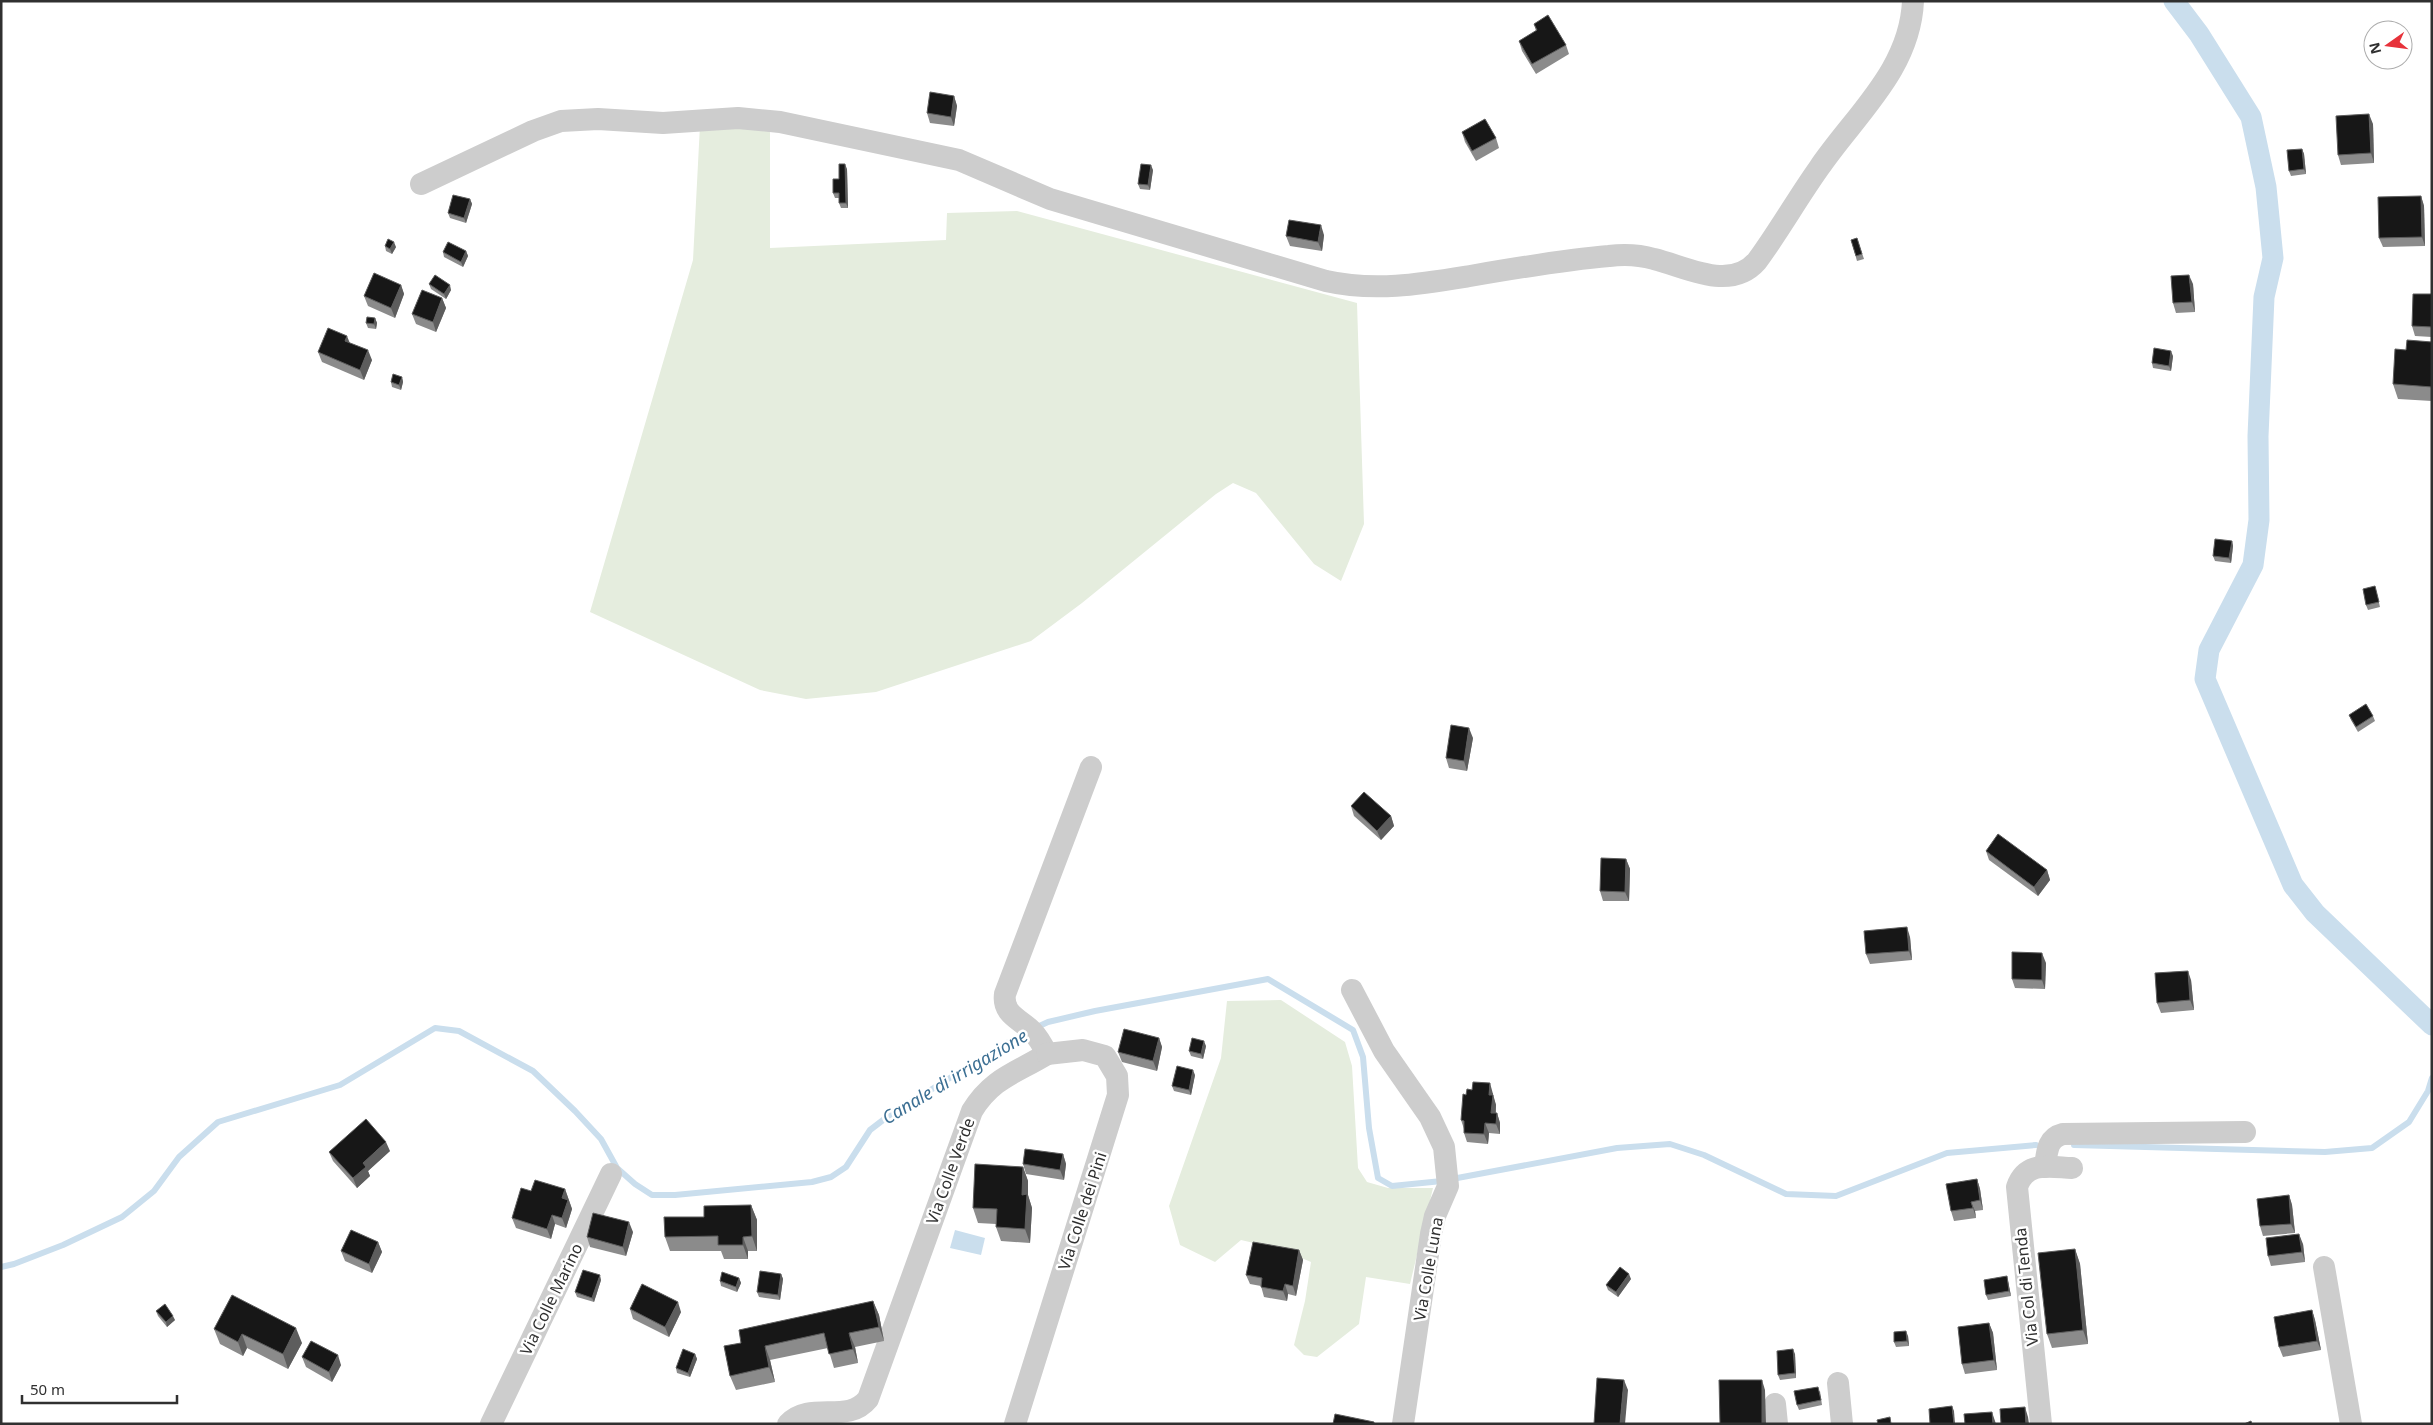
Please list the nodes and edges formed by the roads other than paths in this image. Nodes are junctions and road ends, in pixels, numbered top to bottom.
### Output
1 (1914, 1) edge
2 (421, 184) dead end
3 (1092, 767) dead end
4 (1352, 990) dead end
5 (1036, 1039) junction
6 (2245, 1132) dead end
7 (2045, 1167) junction
8 (2072, 1168) dead end
9 (611, 1174) dead end
10 (2324, 1267) dead end
11 (1838, 1383) dead end
12 (491, 1424) edge
13 (788, 1424) edge
14 (1015, 1424) edge
15 (1403, 1424) edge
16 (1842, 1424) edge
17 (2041, 1424) edge
18 (2351, 1424) edge

1 - 2 street
3 - 5 street
4 - 15 street, Via Colle Luna
5 - 13 street, Via Colle Verde
5 - 14 street, Via Colle dei Pini
6 - 7 street
7 - 8 street, Via Col di Tenda
7 - 17 street, Via Col di Tenda
9 - 12 street, Via Colle Marino
10 - 18 street
11 - 16 street

